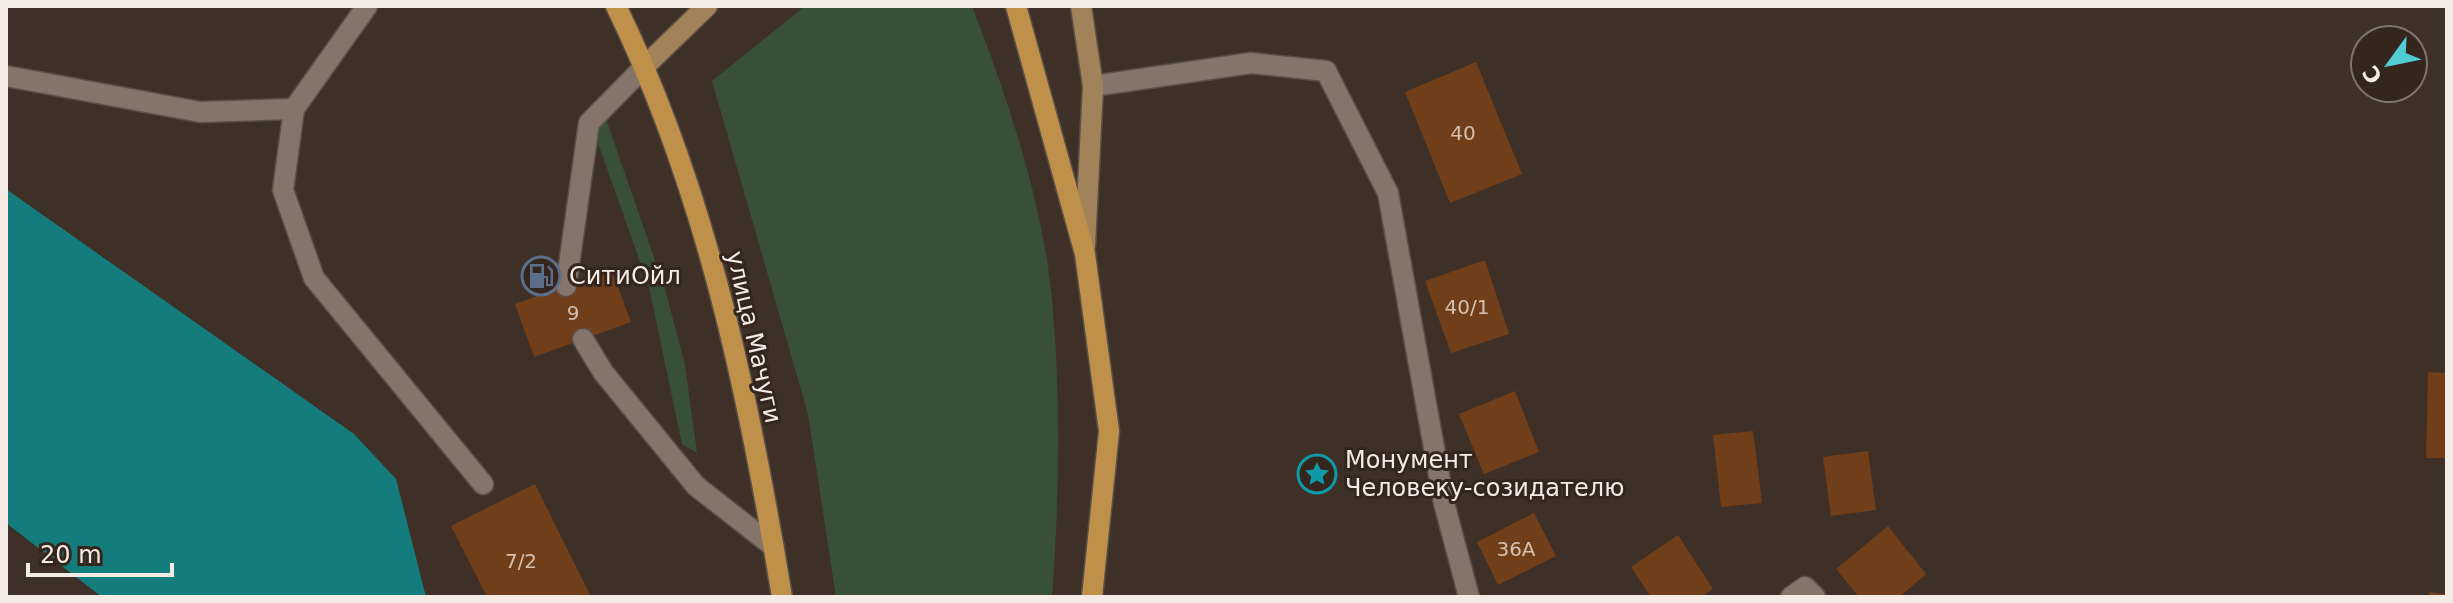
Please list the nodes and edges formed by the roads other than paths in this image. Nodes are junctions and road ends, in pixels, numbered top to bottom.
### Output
1 (367, 6) edge
2 (616, 6) edge
3 (707, 6) edge
4 (1016, 6) edge
5 (1081, 6) edge
6 (645, 66) junction
7 (6, 76) edge
8 (1093, 86) junction
9 (294, 109) junction
10 (1085, 254) junction
11 (566, 286) dead end
12 (583, 339) dead end
13 (483, 484) dead end
14 (774, 547) junction
15 (782, 597) edge
16 (1092, 597) edge
17 (1469, 597) edge
18 (1791, 597) edge
19 (1815, 597) edge

1 - 9 street
2 - 6 main road, улица Мачуги
3 - 6 street
4 - 10 main road
5 - 8 street
6 - 11 street
6 - 14 main road, улица Мачуги
7 - 9 street
8 - 10 street
8 - 17 street
9 - 13 street
10 - 16 main road
12 - 14 street
14 - 15 main road, улица Мачуги
18 - 19 street

